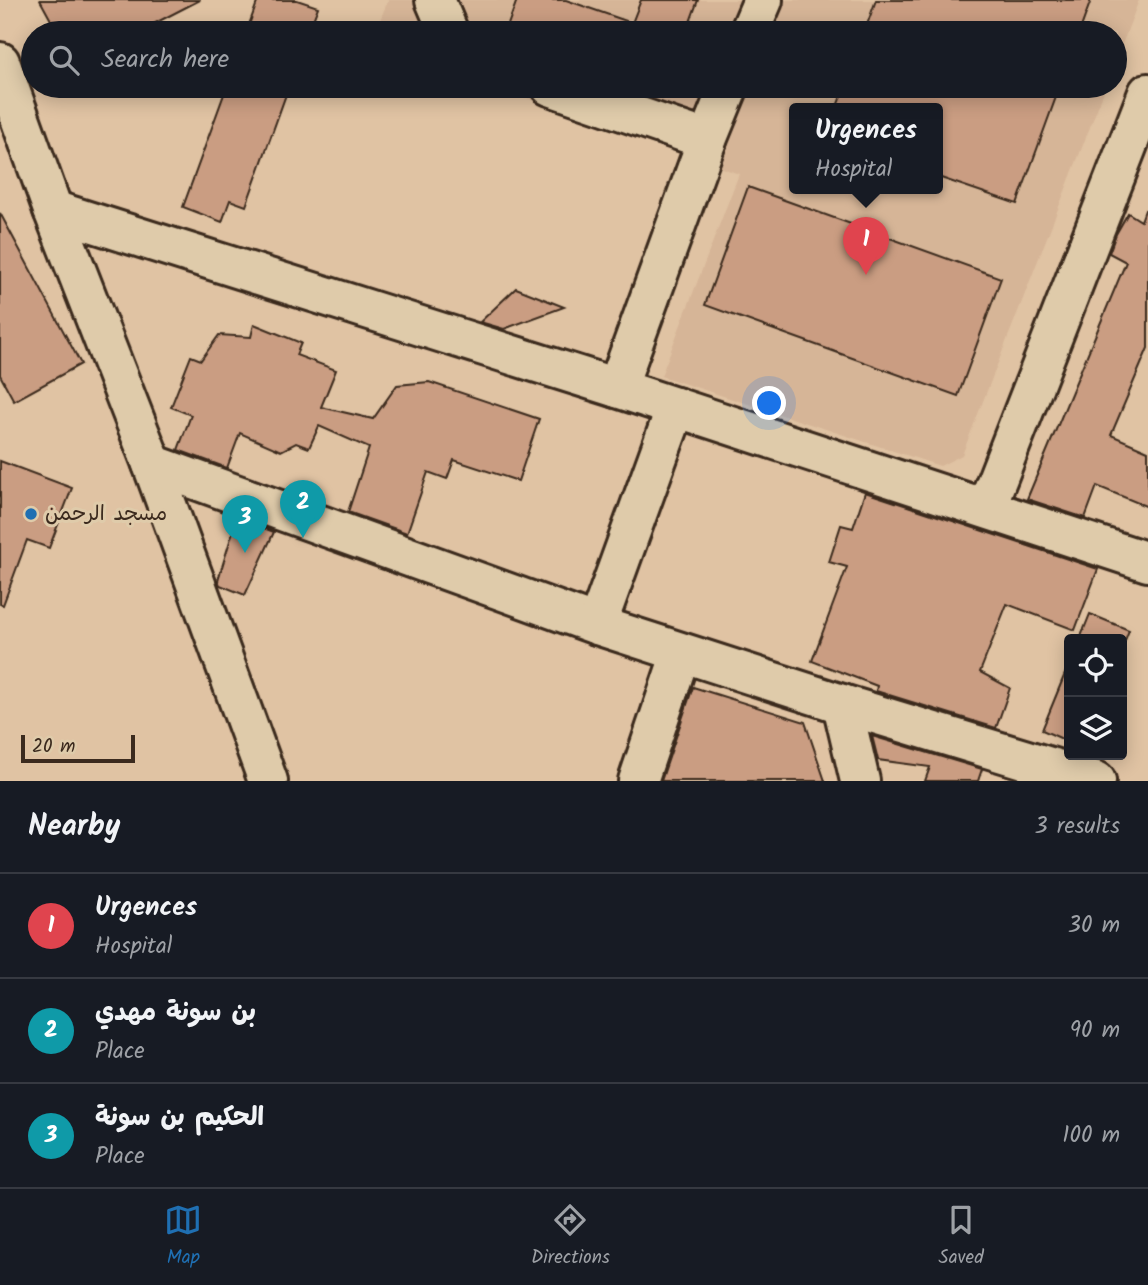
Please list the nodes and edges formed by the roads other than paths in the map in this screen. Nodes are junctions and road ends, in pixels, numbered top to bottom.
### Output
1 (435, 0) edge
2 (763, 0) edge
3 (444, 21) edge
4 (754, 21) edge
5 (0, 62) edge
6 (1148, 93) edge
7 (585, 98) edge
8 (724, 98) edge
9 (707, 140) junction
10 (53, 210) junction
11 (617, 388) junction
12 (676, 407) junction
13 (152, 464) junction
14 (986, 508) junction
15 (1148, 562) edge
16 (597, 625) junction
17 (681, 653) junction
18 (842, 704) junction
19 (268, 781) edge
20 (638, 781) edge
21 (860, 781) edge
22 (1096, 781) edge

1 - 3 street
2 - 4 street
5 - 10 street
6 - 14 street
7 - 9 street
8 - 9 street
9 - 11 street
10 - 11 street
10 - 13 street
11 - 12 street
12 - 14 street
12 - 16 street
13 - 16 street
13 - 19 street
14 - 15 street
16 - 17 street
17 - 18 street
17 - 20 street
18 - 21 street
18 - 22 street

